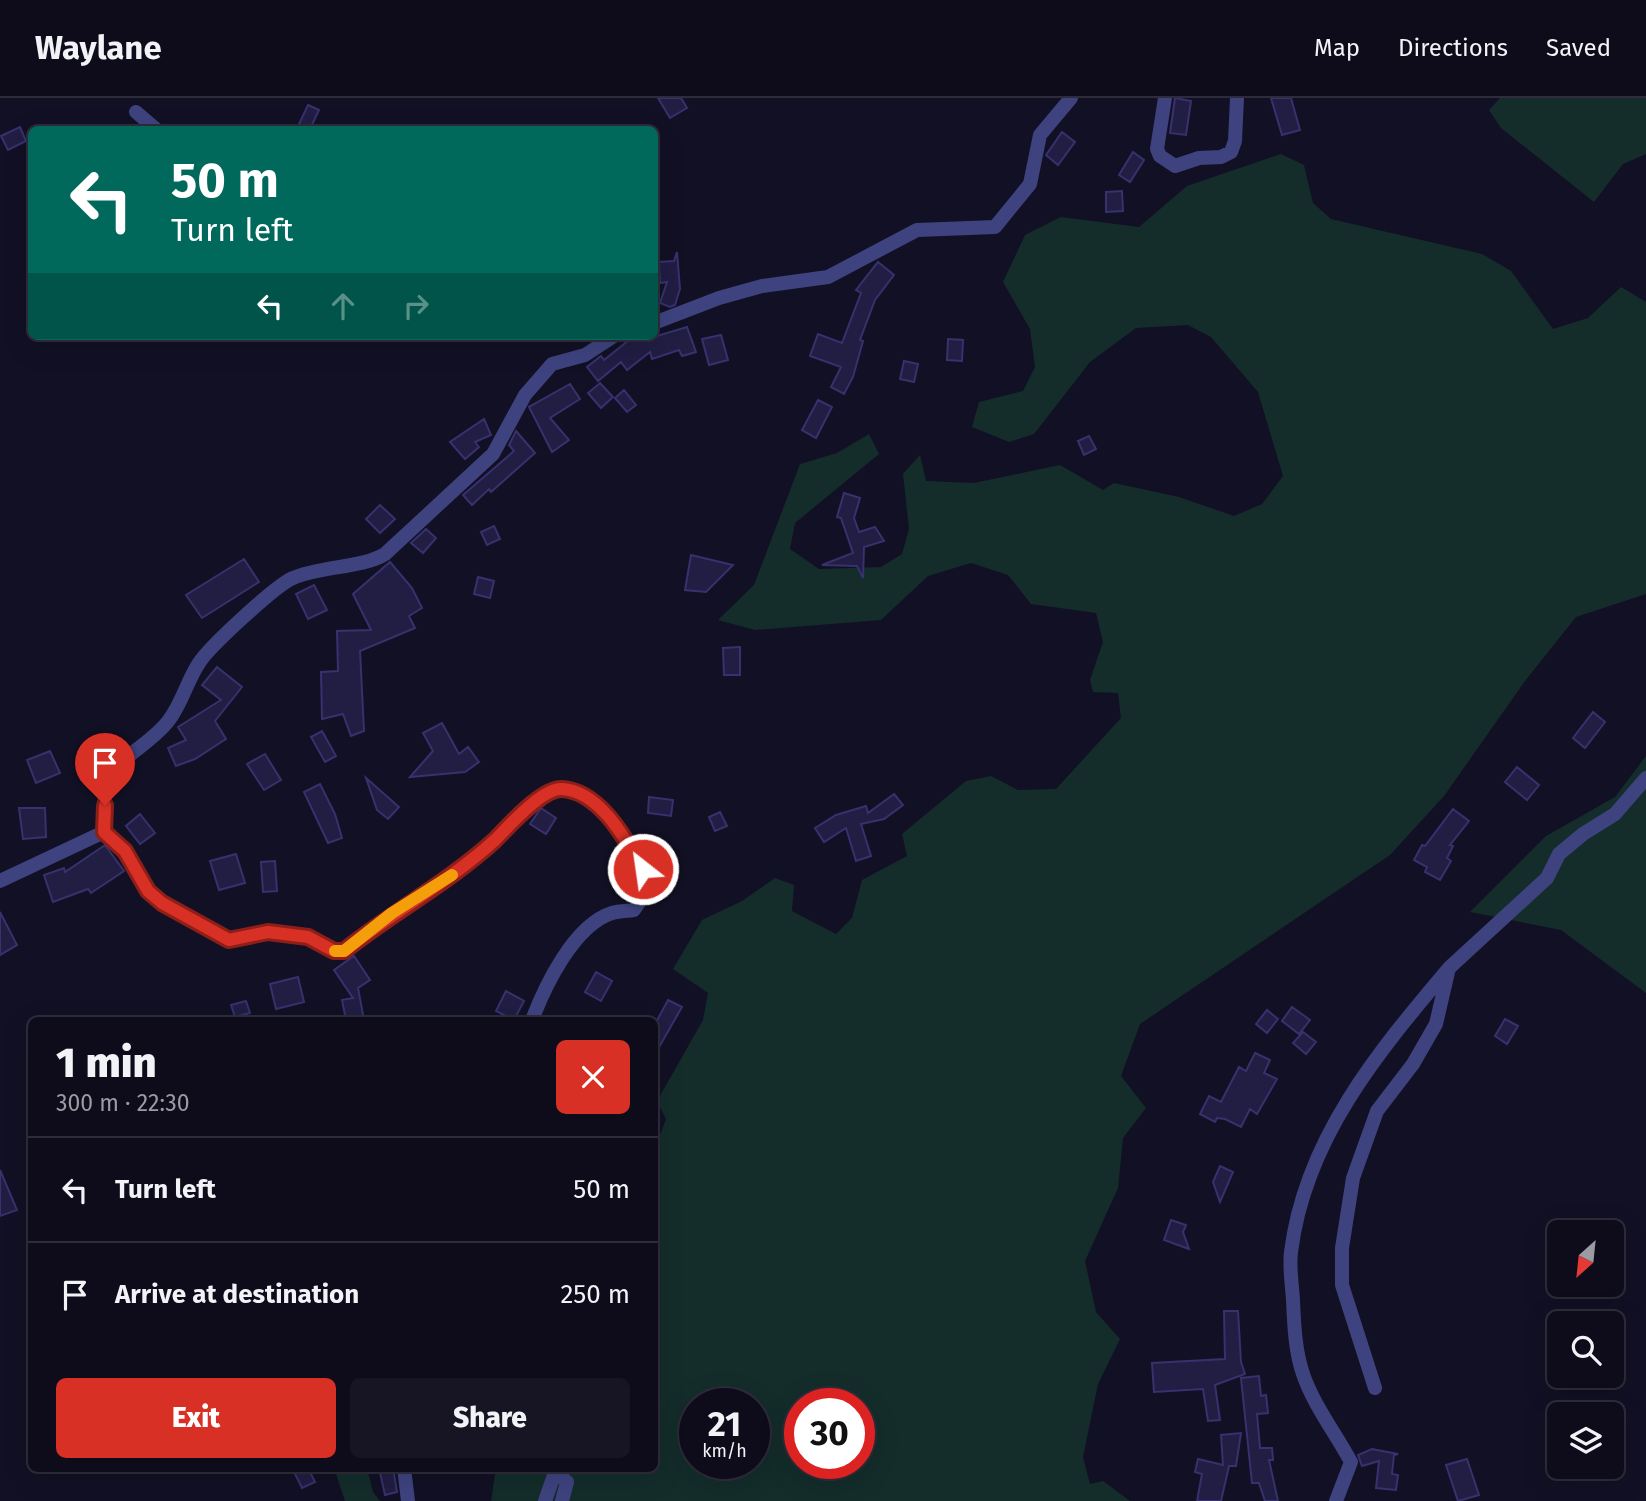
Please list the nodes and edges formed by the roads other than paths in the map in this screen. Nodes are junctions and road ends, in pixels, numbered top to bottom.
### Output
1 (1071, 98) edge
2 (1165, 98) edge
3 (1237, 98) edge
4 (136, 112) dead end
5 (152, 126) edge
6 (658, 321) edge
7 (608, 340) edge
8 (1646, 778) edge
9 (104, 832) junction
10 (0, 881) edge
11 (1449, 968) junction
12 (533, 1017) edge
13 (1375, 1388) dead end
14 (404, 1472) edge
15 (408, 1501) edge
16 (545, 1501) edge
17 (562, 1501) edge
18 (1336, 1501) edge

1 - 6 street
2 - 3 street
4 - 5 street
7 - 9 street
8 - 11 street
9 - 10 street
9 - 12 street
11 - 13 street
11 - 18 street
14 - 15 street
16 - 17 street

